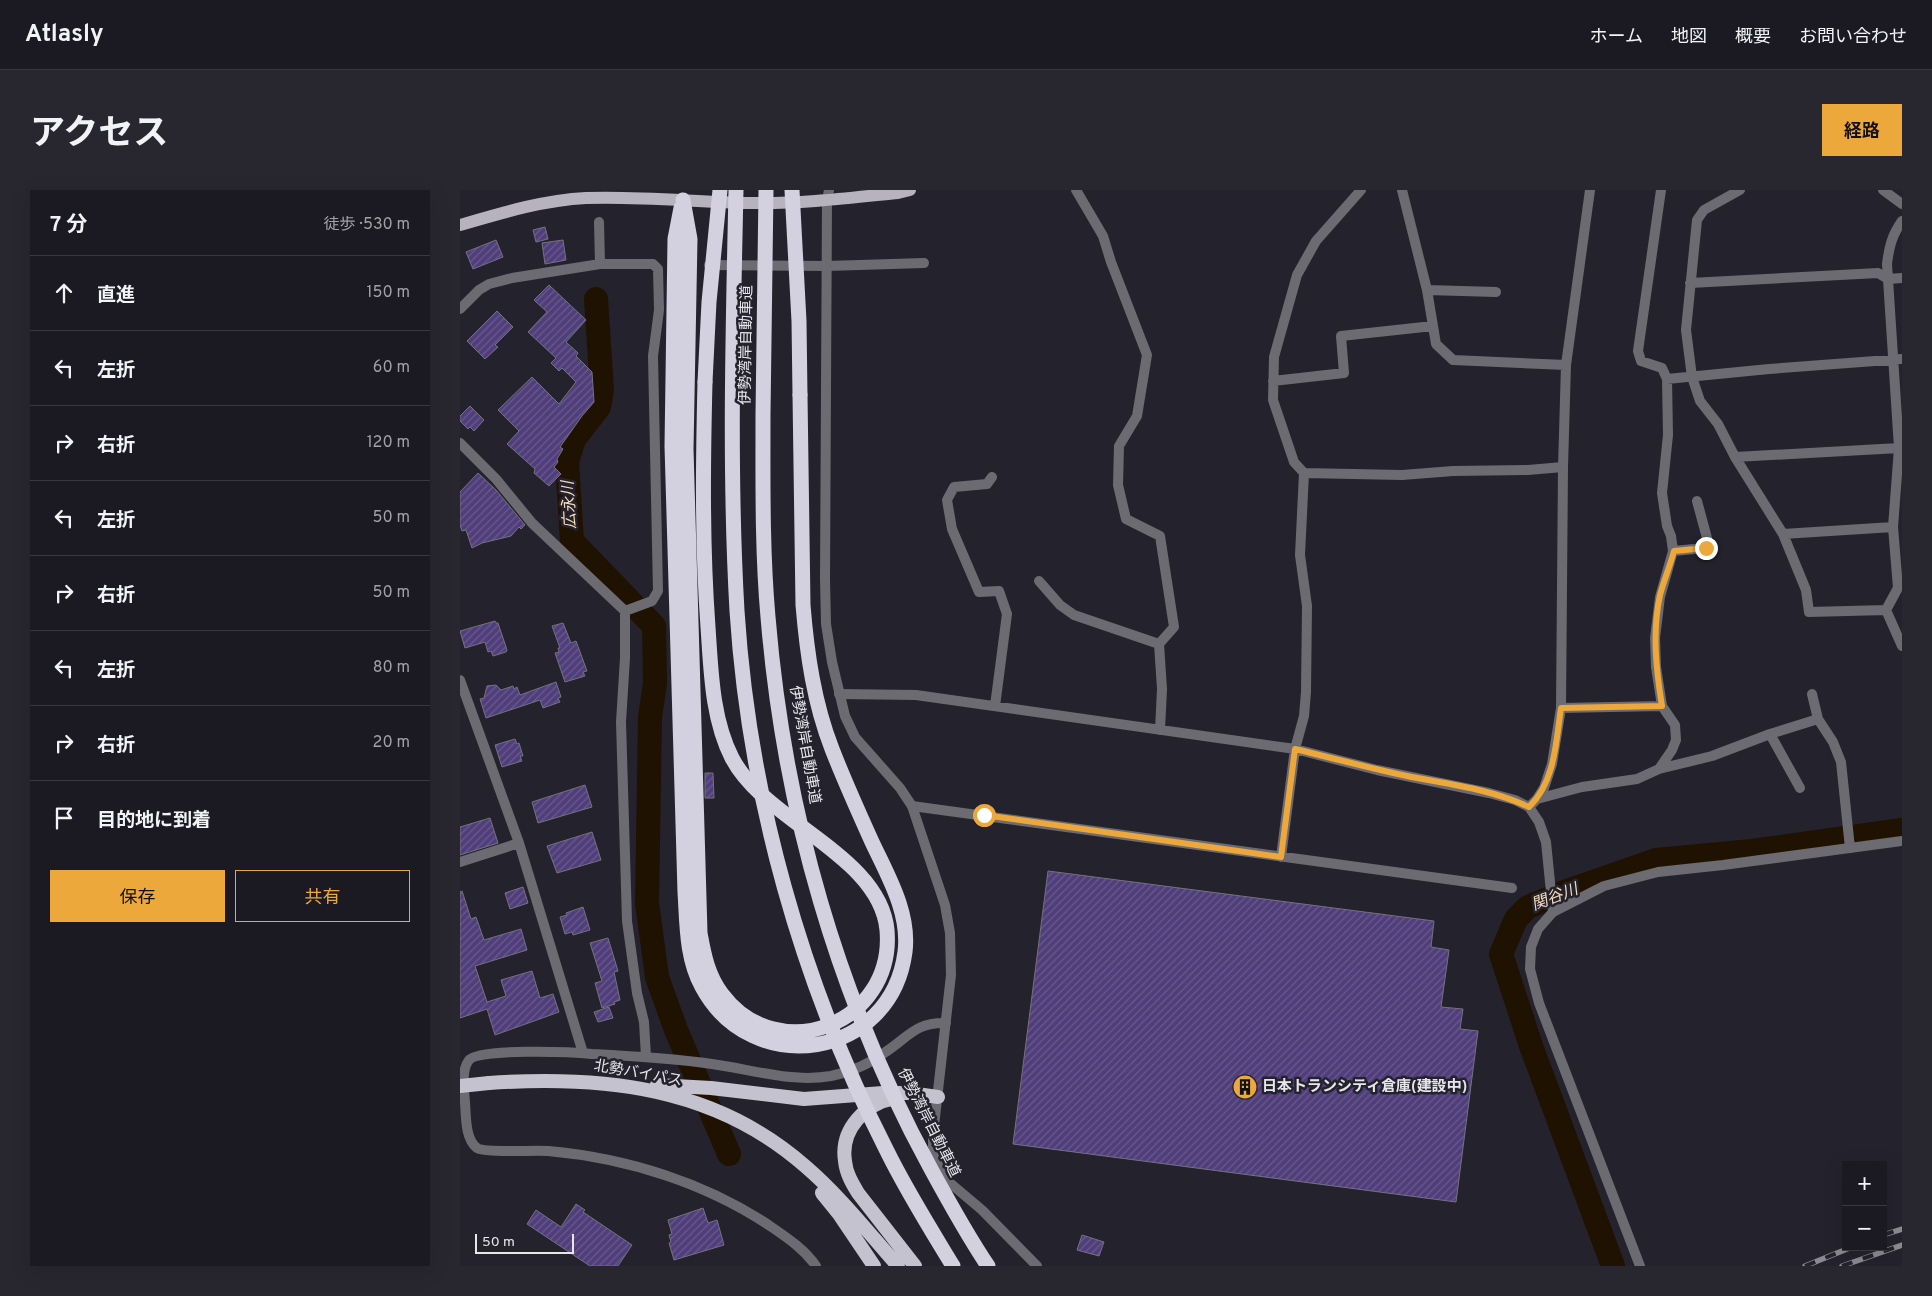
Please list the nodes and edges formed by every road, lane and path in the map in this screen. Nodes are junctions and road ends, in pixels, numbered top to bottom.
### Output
1 (720, 190) edge
2 (736, 190) edge
3 (766, 190) edge
4 (792, 190) edge
5 (910, 190) edge
6 (1076, 190) edge
7 (1361, 190) edge
8 (1402, 190) edge
9 (1590, 190) edge
10 (1661, 190) edge
11 (1740, 190) edge
12 (1883, 190) edge
13 (584, 194) edge
14 (828, 195) edge
15 (683, 200) junction
16 (1902, 204) edge
17 (1902, 221) edge
18 (599, 222) dead end
19 (460, 224) edge
20 (924, 263) dead end
21 (600, 264) junction
22 (709, 265) dead end
23 (827, 266) junction
24 (1902, 278) edge
25 (1888, 279) junction
26 (1690, 283) junction
27 (1427, 290) junction
28 (1496, 292) dead end
29 (460, 309) edge
30 (667, 310) junction
31 (1433, 326) junction
32 (1898, 359) edge
33 (1566, 365) junction
34 (1692, 377) junction
35 (1667, 379) junction
36 (1273, 381) junction
37 (460, 443) edge
38 (1899, 448) junction
39 (1735, 456) junction
40 (1563, 467) junction
41 (1304, 473) junction
42 (992, 478) dead end
43 (1697, 502) dead end
44 (1893, 527) junction
45 (1783, 534) junction
46 (1674, 551) junction
47 (1038, 580) dead end
48 (1886, 610) junction
49 (626, 611) junction
50 (1159, 644) junction
51 (1902, 646) edge
52 (460, 680) edge
53 (839, 694) junction
54 (1812, 694) dead end
55 (994, 706) junction
56 (1662, 706) junction
57 (1561, 708) junction
58 (1818, 719) junction
59 (1160, 730) junction
60 (1770, 734) junction
61 (1295, 749) junction
62 (1659, 769) junction
63 (1800, 788) dead end
64 (1533, 803) junction
65 (912, 806) junction
66 (1849, 839) junction
67 (1902, 841) edge
68 (519, 843) junction
69 (1281, 857) junction
70 (460, 862) edge
71 (1512, 888) dead end
72 (1553, 907) junction
73 (946, 1023) junction
74 (583, 1053) junction
75 (646, 1057) junction
76 (464, 1061) edge
77 (622, 1085) junction
78 (460, 1086) edge
79 (938, 1097) junction
80 (733, 1120) junction
81 (816, 1266) edge
82 (874, 1266) edge
83 (898, 1266) edge
84 (915, 1266) edge
85 (953, 1266) edge
86 (988, 1266) edge
87 (1037, 1266) edge
88 (1640, 1266) edge

1 - 15 highway, bridge
2 - 85 highway, 伊勢湾岸自動車道, bridge
3 - 86 highway, 伊勢湾岸自動車道, bridge
4 - 30 highway, bridge
5 - 14 main road
6 - 50 street
7 - 36 street
8 - 27 street
9 - 33 street
10 - 35 street
11 - 26 street
12 - 16 street
13 - 15 main road
13 - 19 main road
14 - 15 main road
14 - 23 street
15 - 30 highway
17 - 25 street
18 - 21 street
20 - 23 street
21 - 29 street
21 - 30 street
22 - 23 street
23 - 53 street
24 - 25 street
25 - 26 street
25 - 32 street
26 - 34 street
27 - 28 street
27 - 31 street
30 - 49 street
31 - 33 street
31 - 36 street
32 - 34 street
32 - 38 street
33 - 40 street
34 - 35 street
34 - 39 street
35 - 46 street
36 - 41 street
37 - 49 street
38 - 39 street
38 - 44 street
39 - 45 street
40 - 41 street
40 - 57 street
41 - 61 street
42 - 55 street
43 - 46 street
44 - 45 street
44 - 48 street
45 - 48 street
46 - 56 street
47 - 50 street
48 - 51 street
49 - 75 street
50 - 59 street
52 - 68 street
53 - 55 street
53 - 65 street
54 - 58 street
55 - 59 street
56 - 57 street
56 - 62 street
57 - 64 street
58 - 60 street
58 - 66 street
59 - 61 street
60 - 62 street
60 - 63 street
61 - 64 street
61 - 69 street
62 - 64 street
64 - 72 street
65 - 69 street
65 - 73 street
66 - 67 street
66 - 72 street
68 - 70 street
68 - 74 street
69 - 71 street
72 - 88 street
73 - 75 street
73 - 79 street
74 - 75 street
74 - 76 street
76 - 81 street
77 - 78 highway, 北勢バイパス, bridge
77 - 79 highway
77 - 80 highway, 北勢バイパス
79 - 84 highway
79 - 87 street
80 - 82 highway
80 - 83 highway

